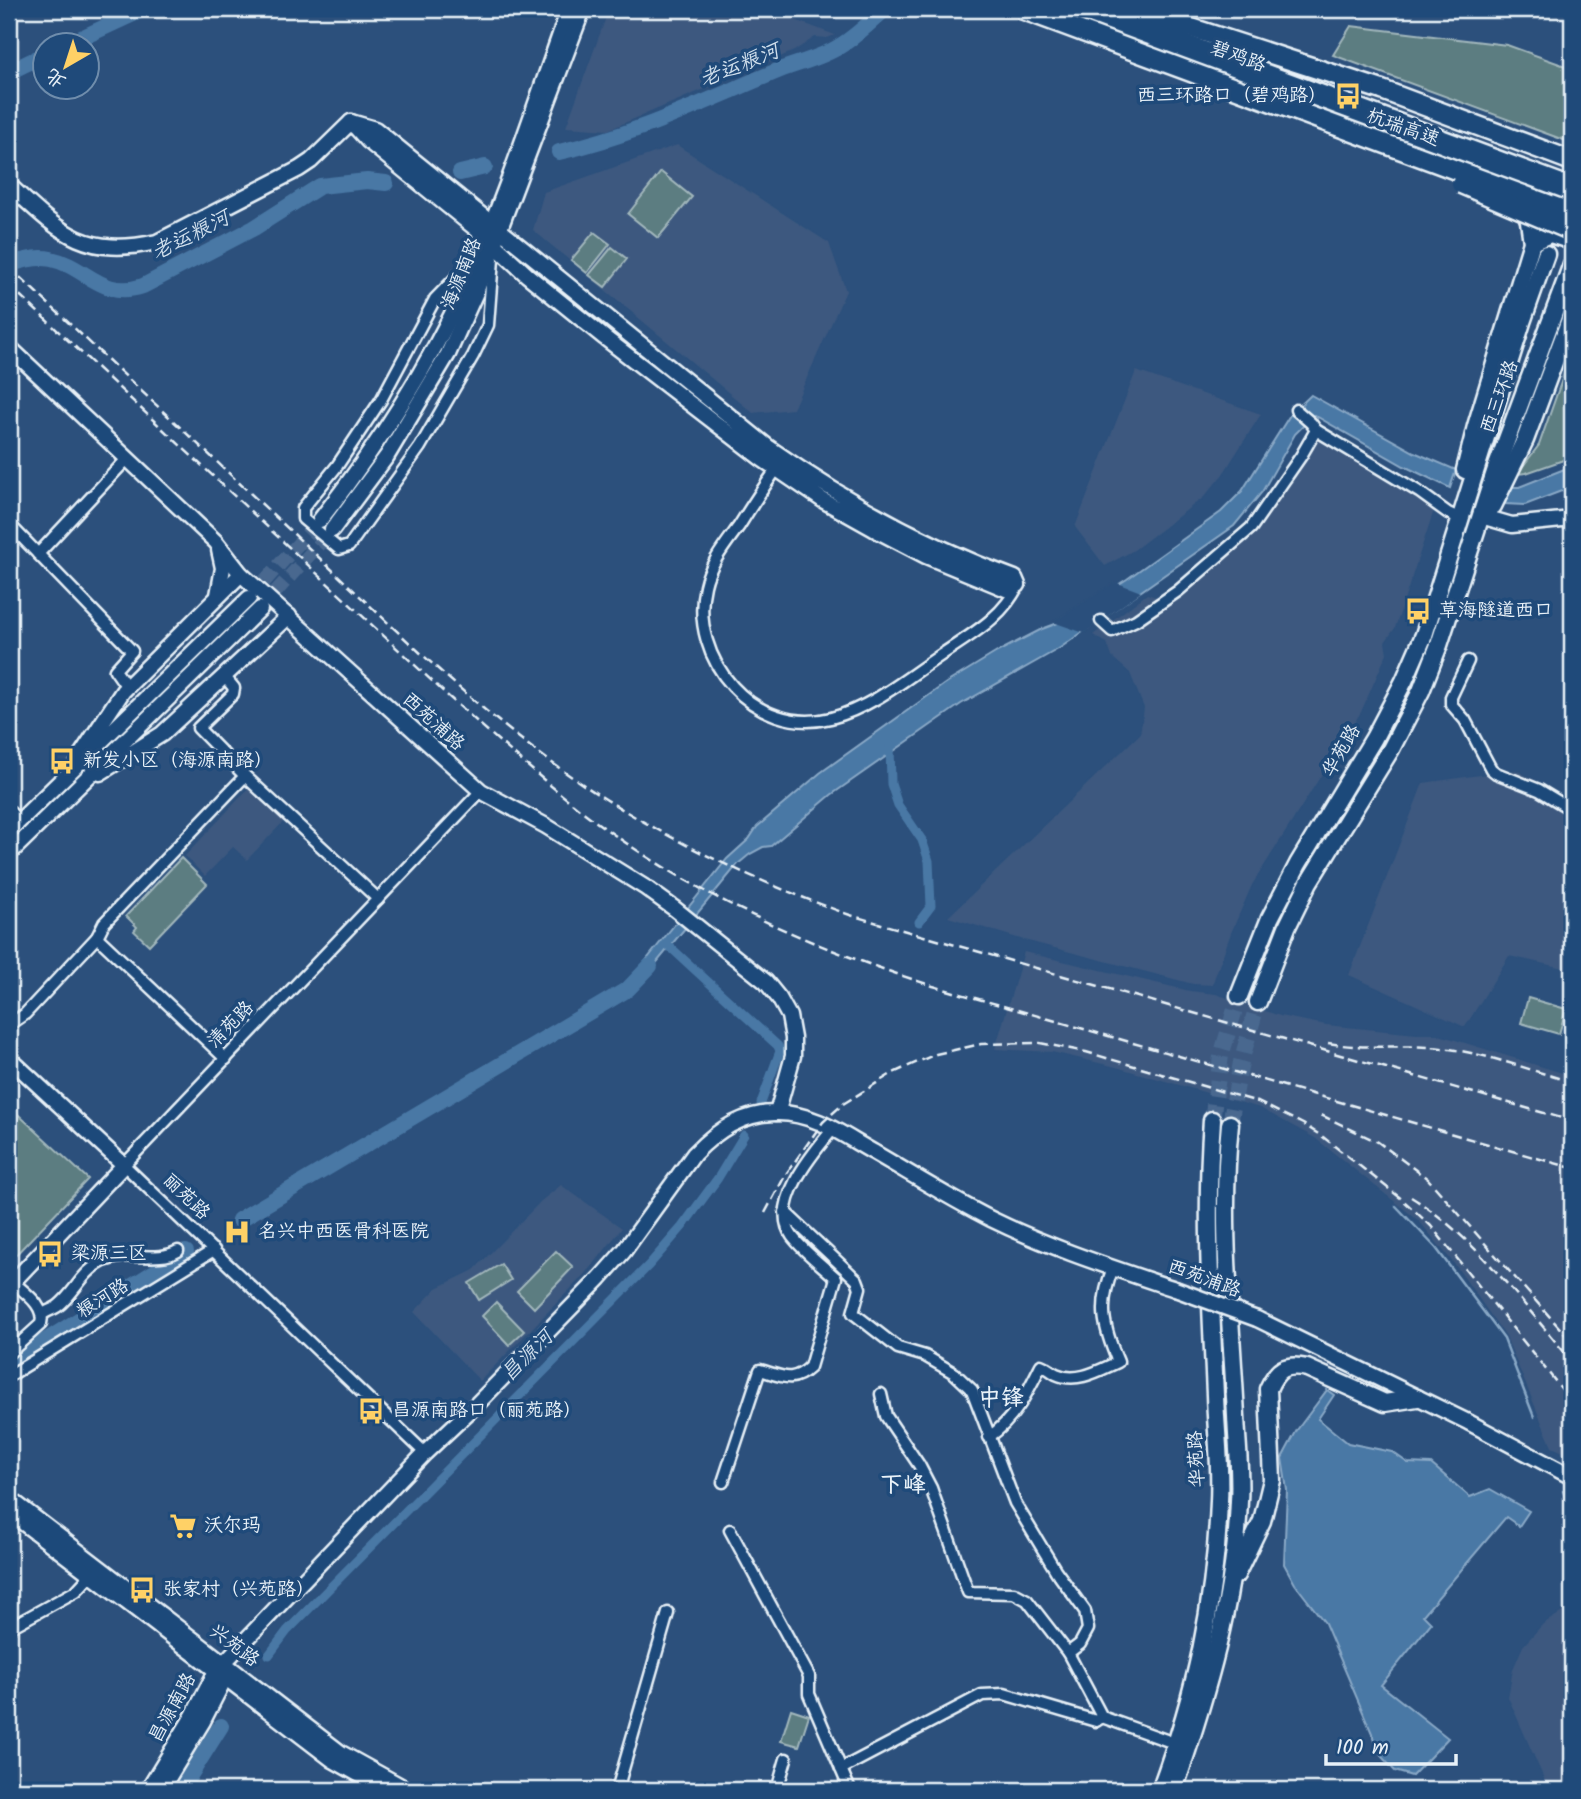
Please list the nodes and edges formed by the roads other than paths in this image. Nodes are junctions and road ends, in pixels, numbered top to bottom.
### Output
1 (569, 9) edge
2 (583, 9) edge
3 (1021, 9) edge
4 (1047, 9) edge
5 (1091, 9) edge
6 (1114, 9) edge
7 (1133, 9) edge
8 (1304, 114) junction
9 (351, 122) junction
10 (1572, 161) edge
11 (1572, 179) edge
12 (1511, 180) junction
13 (9, 185) edge
14 (1572, 201) edge
15 (496, 226) junction
16 (1572, 231) edge
17 (1572, 241) edge
18 (490, 242) junction
19 (1532, 242) junction
20 (1546, 254) dead end
21 (479, 255) junction
22 (1572, 264) edge
23 (1572, 314) edge
24 (9, 347) edge
25 (1296, 410) dead end
26 (1314, 427) junction
27 (127, 459) junction
28 (780, 464) junction
29 (1483, 517) junction
30 (1459, 518) junction
31 (1572, 519) edge
32 (320, 520) tunnel mouth
33 (9, 524) edge
34 (332, 530) tunnel mouth
35 (216, 542) junction
36 (38, 554) junction
37 (241, 574) junction
38 (1018, 585) joint
39 (217, 597) junction
40 (249, 598) tunnel mouth
41 (260, 609) tunnel mouth
42 (289, 616) junction
43 (1101, 621) dead end
44 (1468, 661) dead end
45 (225, 677) junction
46 (127, 687) junction
47 (245, 776) junction
48 (73, 781) junction
49 (481, 791) junction
50 (1572, 810) edge
51 (12, 821) edge
52 (9, 855) edge
53 (378, 899) junction
54 (97, 937) junction
55 (1239, 996) tunnel mouth
56 (1258, 1002) tunnel mouth
57 (9, 1026) edge
58 (9, 1058) edge
59 (226, 1059) junction
60 (777, 1113) junction
61 (1212, 1120) tunnel mouth
62 (1230, 1124) tunnel mouth
63 (828, 1126) junction
64 (124, 1165) junction
65 (785, 1212) junction
66 (214, 1250) junction
67 (178, 1251) dead end
68 (1113, 1268) junction
69 (11, 1284) edge
70 (43, 1314) junction
71 (9, 1353) edge
72 (12, 1374) edge
73 (881, 1394) dead end
74 (1417, 1398) junction
75 (989, 1437) junction
76 (425, 1453) junction
77 (1572, 1478) edge
78 (723, 1482) dead end
79 (9, 1498) edge
80 (9, 1512) edge
81 (730, 1530) dead end
82 (90, 1575) junction
83 (1230, 1586) junction
84 (668, 1613) dead end
85 (9, 1628) edge
86 (1068, 1653) junction
87 (222, 1671) junction
88 (1102, 1717) junction
89 (1177, 1744) junction
90 (786, 1759) dead end
91 (841, 1769) junction
92 (148, 1790) edge
93 (160, 1790) edge
94 (387, 1790) edge
95 (408, 1790) edge
96 (617, 1790) edge
97 (777, 1790) edge
98 (850, 1790) edge
99 (1160, 1790) edge
100 (1174, 1790) edge

1 - 15 street, 海源南路
2 - 15 street, 海源南路
3 - 8 highway, 杭瑞高速, bridge
4 - 12 highway, 碧鸡路
5 - 14 highway, 碧鸡路
6 - 11 highway, 杭瑞高速
7 - 10 highway
8 - 14 highway, 杭瑞高速, bridge
8 - 16 highway, bridge
9 - 13 street
9 - 15 street
9 - 18 street
12 - 14 highway, 碧鸡路
12 - 19 main road
14 - 19 main road
15 - 18 street, 海源南路
15 - 28 street
17 - 19 main road
18 - 21 street, 海源南路
18 - 21 street
18 - 28 street
18 - 34 street, 海源南路
19 - 30 main road
20 - 30 main road, 西三环路
21 - 32 street, 海源南路
22 - 29 main road, 西三环路
23 - 29 main road
24 - 27 street, 西苑浦路
25 - 26 street
26 - 30 street
26 - 43 street
27 - 35 street, 西苑浦路
27 - 36 street
28 - 38 street
28 - 38 street
29 - 31 street
29 - 56 main road, 华苑路
30 - 55 main road, 华苑路
33 - 36 street
35 - 37 street, 西苑浦路
35 - 39 street
36 - 46 street
37 - 39 street
37 - 42 street, 西苑浦路
39 - 46 street
40 - 48 street
41 - 48 street
42 - 45 street
42 - 49 street, 西苑浦路
44 - 50 street
45 - 47 street
45 - 48 street
46 - 48 street
47 - 53 street
47 - 54 street
48 - 51 street
48 - 52 street
49 - 53 street, 清苑路
49 - 60 street, 西苑浦路
53 - 59 street, 清苑路
54 - 57 street
54 - 59 street
58 - 64 street, 丽苑路
59 - 64 street, 清苑路
60 - 63 street, 西苑浦路
60 - 76 street
61 - 89 main road, 华苑路
62 - 83 main road
63 - 65 street
63 - 68 street, 西苑浦路
64 - 66 street, 丽苑路
64 - 69 street, 清苑路
65 - 75 street
65 - 78 street
66 - 72 street, 粮河路
66 - 76 street, 丽苑路
67 - 70 street
68 - 74 street, 西苑浦路, bridge
68 - 75 street
69 - 70 street
70 - 71 street
71 - 72 street
73 - 86 street
74 - 77 street, 西苑浦路
74 - 83 main road
75 - 86 street
76 - 87 street
79 - 87 street, 兴苑路
80 - 82 street, 兴苑路
81 - 91 street
82 - 85 street
82 - 87 street, 兴苑路
83 - 100 main road
84 - 96 street
86 - 88 street
87 - 92 street, 昌源南路
87 - 93 street, 昌源南路
87 - 94 street, 兴苑路
87 - 95 street, 兴苑路
88 - 89 street
88 - 91 street
89 - 99 main road, 华苑路
90 - 97 street
91 - 98 street

